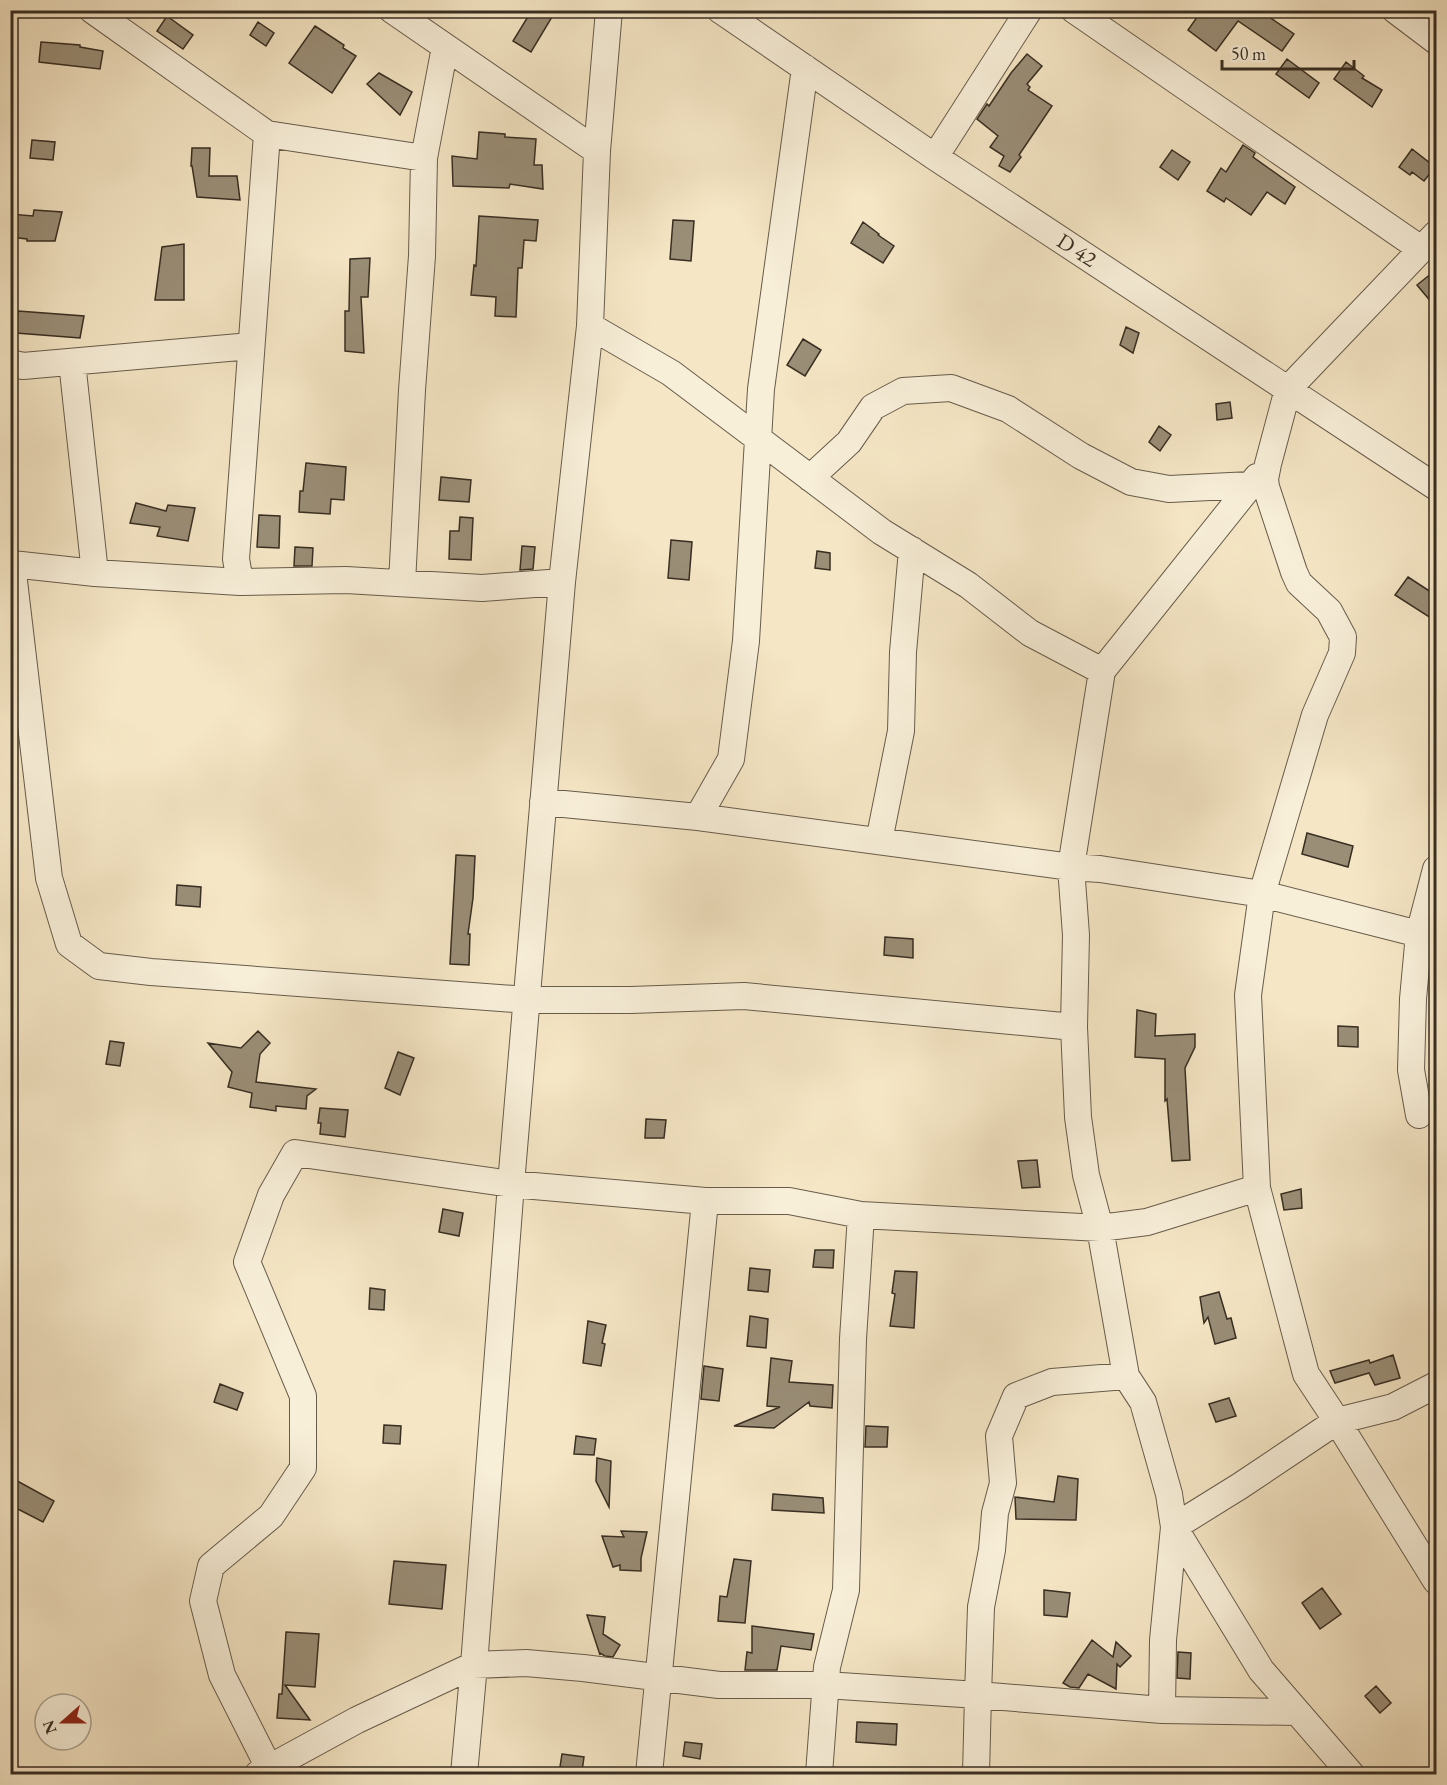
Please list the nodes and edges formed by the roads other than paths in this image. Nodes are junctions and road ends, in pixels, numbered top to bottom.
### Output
1 (92, 10) edge
2 (392, 10) edge
3 (609, 10) edge
4 (720, 10) edge
5 (1029, 10) edge
6 (1074, 10) edge
7 (1395, 10) edge
8 (1437, 41) edge
9 (445, 47) junction
10 (805, 68) junction
11 (267, 134) junction
12 (597, 151) junction
13 (935, 157) junction
14 (424, 158) junction
15 (1429, 241) edge
16 (590, 326) junction
17 (251, 346) junction
18 (72, 362) junction
19 (10, 363) edge
20 (1288, 389) junction
21 (758, 440) junction
22 (1268, 464) junction
23 (810, 478) junction
24 (1251, 485) junction
25 (1437, 487) edge
26 (912, 550) junction
27 (11, 563) edge
28 (95, 573) junction
29 (240, 582) junction
30 (562, 582) junction
31 (402, 583) junction
32 (1102, 671) junction
33 (543, 802) junction
34 (698, 817) junction
35 (879, 841) junction
36 (1071, 867) junction
37 (1437, 869) edge
38 (1262, 894) junction
39 (1428, 939) edge
40 (527, 1000) junction
41 (1074, 1027) junction
42 (1419, 1115) dead end
43 (511, 1184) junction
44 (1257, 1188) junction
45 (705, 1201) junction
46 (861, 1215) junction
47 (1100, 1228) junction
48 (1126, 1376) junction
49 (1437, 1385) edge
50 (1337, 1421) junction
51 (1174, 1527) junction
52 (1437, 1581) edge
53 (474, 1665) junction
54 (658, 1677) junction
55 (825, 1685) junction
56 (978, 1695) junction
57 (1162, 1710) junction
58 (1297, 1712) junction
59 (264, 1771) edge
60 (464, 1774) edge
61 (648, 1774) edge
62 (819, 1774) edge
63 (976, 1774) edge
64 (1351, 1774) edge

1 - 11 street
2 - 9 street
3 - 12 street
4 - 10 street, D 42 / D 42
5 - 13 street
6 - 15 street
7 - 8 street
9 - 12 street
9 - 14 street
10 - 13 street, D 42 / D 42
10 - 21 street
11 - 14 street
11 - 17 street
12 - 16 street
13 - 20 street, D 42 / D 42
14 - 31 street
15 - 20 street
16 - 21 street
16 - 30 street
17 - 18 street
17 - 29 street
18 - 19 street
18 - 28 street
20 - 22 street
20 - 25 street, D 42 / D 42
21 - 23 street
21 - 34 street
22 - 24 street
22 - 38 street
23 - 24 street
23 - 26 street
24 - 32 street
26 - 32 street
26 - 35 street
27 - 28 street
27 - 40 street
28 - 29 street
29 - 31 street
30 - 31 street
30 - 33 street
32 - 36 street
33 - 34 street
33 - 40 street
34 - 35 street
35 - 36 street
36 - 38 street
36 - 41 street
37 - 39 street
38 - 39 street
38 - 44 street
39 - 42 street
40 - 41 street
40 - 43 street
41 - 47 street
43 - 45 street
43 - 53 street
43 - 59 street
44 - 47 street
44 - 50 street
45 - 46 street
45 - 54 street
46 - 47 street
46 - 55 street
47 - 48 street
48 - 51 street
48 - 56 street
49 - 50 street
50 - 51 street
50 - 52 street
51 - 57 street
51 - 58 street
53 - 54 street
53 - 59 street
53 - 60 street
54 - 55 street
54 - 61 street
55 - 56 street
55 - 62 street
56 - 57 street
56 - 63 street
57 - 58 street
58 - 64 street

